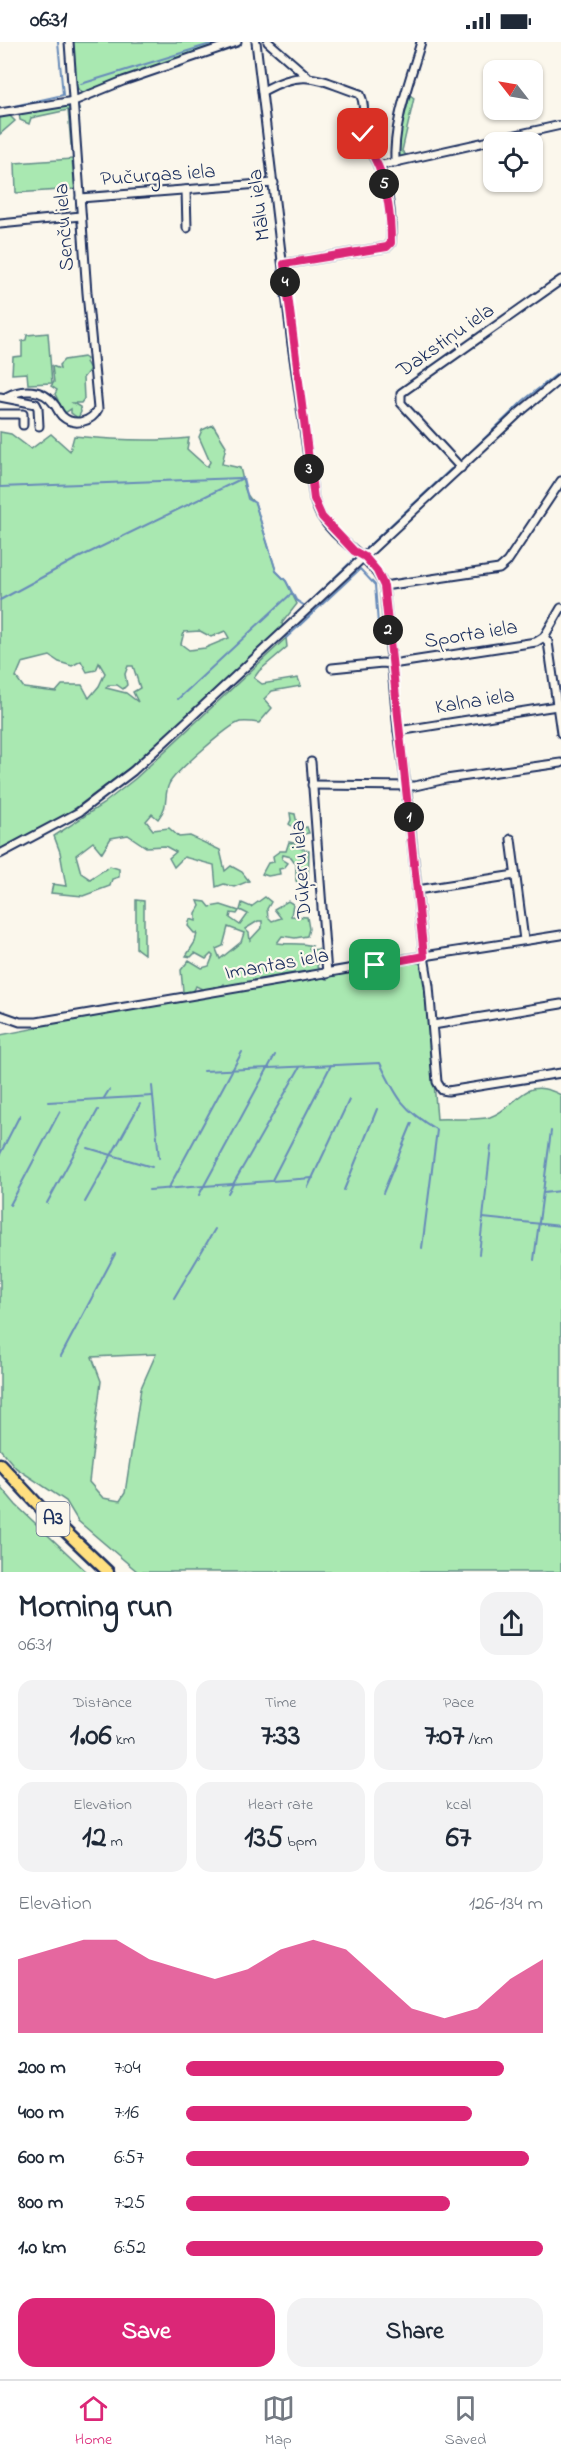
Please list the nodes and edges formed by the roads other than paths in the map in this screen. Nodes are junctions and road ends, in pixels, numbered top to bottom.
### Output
1 (69, 42) edge
2 (237, 42) edge
3 (256, 42) edge
4 (268, 42) edge
5 (421, 42) edge
6 (307, 76) junction
7 (263, 91) junction
8 (74, 101) junction
9 (0, 113) edge
10 (561, 125) edge
11 (395, 163) junction
12 (378, 166) junction
13 (274, 183) junction
14 (186, 190) junction
15 (80, 198) junction
16 (81, 216) junction
17 (0, 224) edge
18 (187, 228) dead end
19 (284, 264) junction
20 (561, 280) edge
21 (561, 378) edge
22 (3, 397) edge
23 (0, 414) edge
24 (23, 425) dead end
25 (39, 426) dead end
26 (460, 468) junction
27 (561, 481) edge
28 (365, 557) junction
29 (384, 586) junction
30 (561, 608) edge
31 (544, 637) junction
32 (392, 664) junction
33 (332, 668) dead end
34 (557, 706) junction
35 (398, 731) junction
36 (561, 733) edge
37 (311, 762) dead end
38 (561, 763) edge
39 (312, 785) junction
40 (406, 785) junction
41 (511, 839) dead end
42 (0, 854) edge
43 (515, 875) junction
44 (417, 890) junction
45 (561, 935) edge
46 (524, 940) junction
47 (424, 956) junction
48 (327, 974) junction
49 (561, 1004) edge
50 (0, 1016) edge
51 (433, 1025) junction
52 (561, 1073) edge
53 (0, 1464) edge
54 (108, 1572) edge

1 - 8 street, Senču iela
2 - 8 street
3 - 7 street, Mālu iela
4 - 6 street
5 - 11 street
6 - 7 street
6 - 12 street
7 - 13 street, Mālu iela
8 - 9 street
8 - 15 street, Senču iela
10 - 11 street
11 - 12 street
12 - 19 street
13 - 14 street, Pučurgas iela
13 - 19 street, Mālu iela
14 - 15 street, Pučurgas iela
14 - 18 street
15 - 16 street, Senču iela
16 - 17 street
16 - 22 street, Senču iela
19 - 28 street, Mālu iela
20 - 26 street, Dakstiņu iela
21 - 26 street
22 - 25 street
23 - 24 street
26 - 28 street
27 - 29 street
28 - 29 street, Mālu iela
28 - 42 street
29 - 32 street
30 - 31 street, Sporta iela
31 - 32 street, Sporta iela
31 - 34 street
32 - 33 street, Sporta iela
32 - 35 street
34 - 35 street, Kalna iela
34 - 36 street
35 - 40 street
37 - 39 street, Dūķeru iela
38 - 40 street
39 - 40 street
39 - 48 street, Dūķeru iela
40 - 44 street
41 - 43 street
43 - 44 street
43 - 46 street
44 - 47 street
45 - 46 street, Imantas iela
46 - 47 street, Imantas iela
47 - 48 street, Imantas iela
47 - 51 street
48 - 50 street, Imantas iela
49 - 51 street
51 - 52 street
53 - 54 highway, A3

